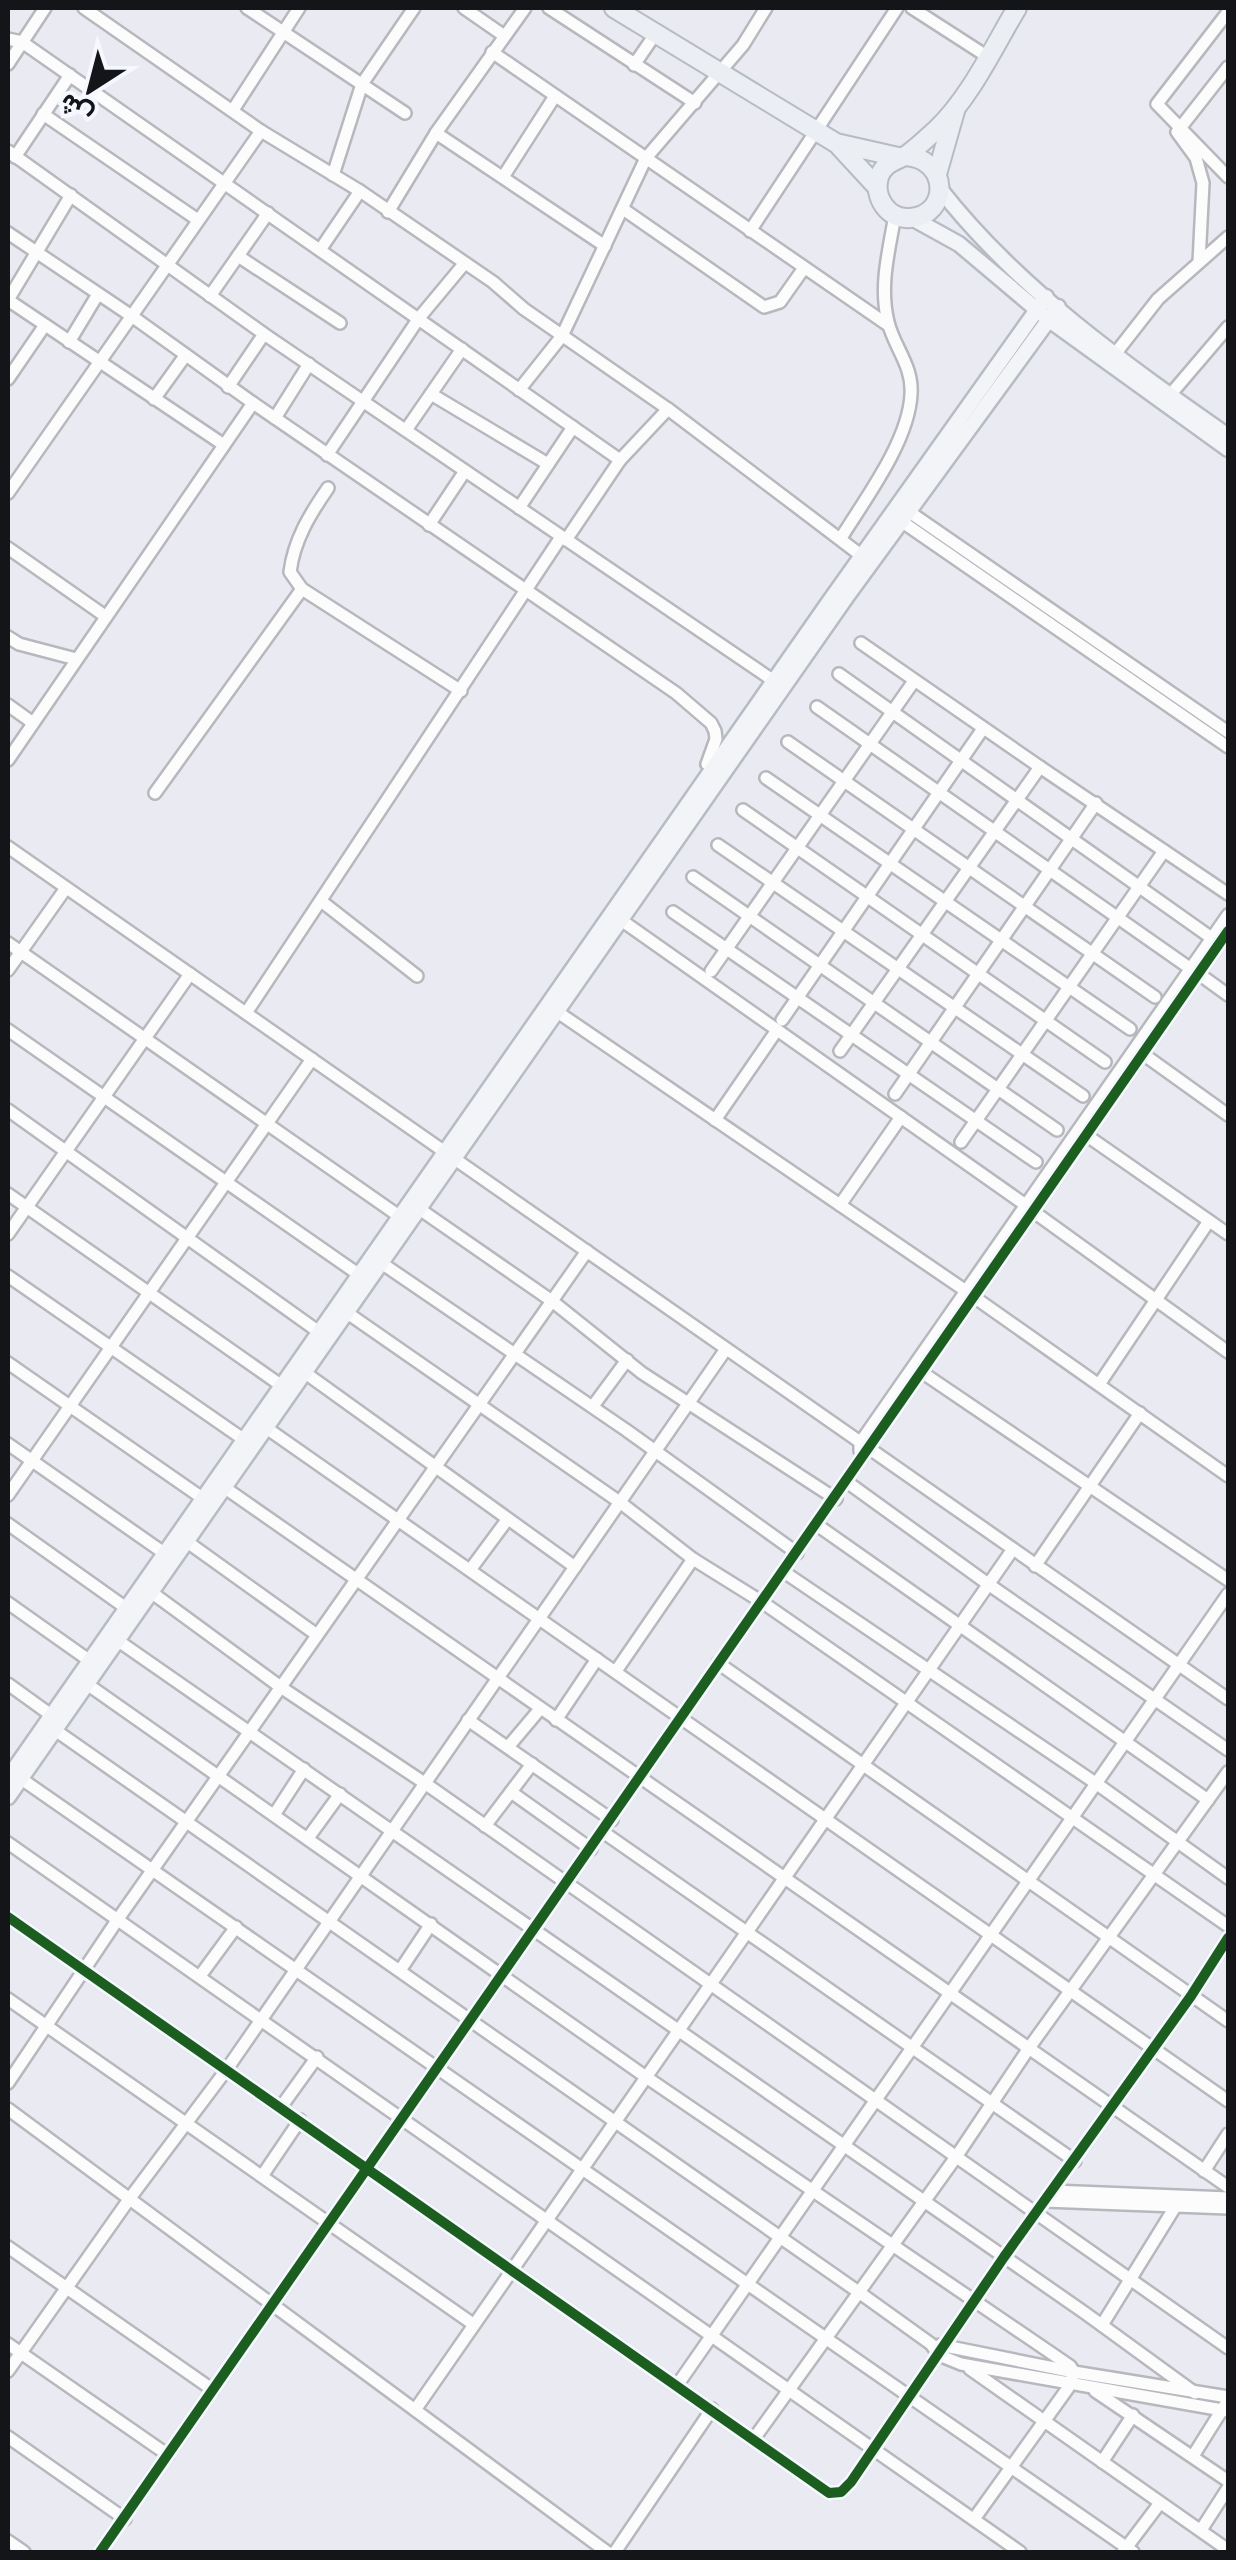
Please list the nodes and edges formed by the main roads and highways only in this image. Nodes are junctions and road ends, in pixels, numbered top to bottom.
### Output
1 (614, 8) edge
2 (1017, 8) edge
3 (643, 15) edge
4 (955, 110) junction
5 (836, 143) junction
6 (902, 157) junction
7 (938, 181) junction
8 (878, 188) junction
9 (904, 217) junction
10 (1043, 307) junction
11 (1062, 329) junction
12 (1025, 340) junction
13 (1228, 436) edge
14 (1228, 448) edge
15 (718, 772) junction
16 (448, 1156) junction
17 (219, 1484) junction
18 (207, 1501) junction
19 (53, 1722) junction
20 (14, 1778) edge
21 (8, 1797) edge

1 - 3 highway
2 - 4 highway
3 - 5 highway
4 - 6 highway
4 - 7 highway
5 - 6 highway
5 - 8 highway
6 - 7 highway
6 - 8 highway
7 - 9 highway
7 - 10 main road
8 - 9 highway
9 - 10 main road
10 - 11 main road
10 - 12 main road
10 - 12 main road
10 - 13 main road
11 - 12 main road
11 - 14 main road
12 - 15 main road
12 - 15 main road
15 - 16 main road
15 - 16 main road
16 - 17 main road
16 - 17 main road
17 - 18 main road
18 - 19 main road
18 - 19 main road
19 - 20 main road
20 - 21 main road

